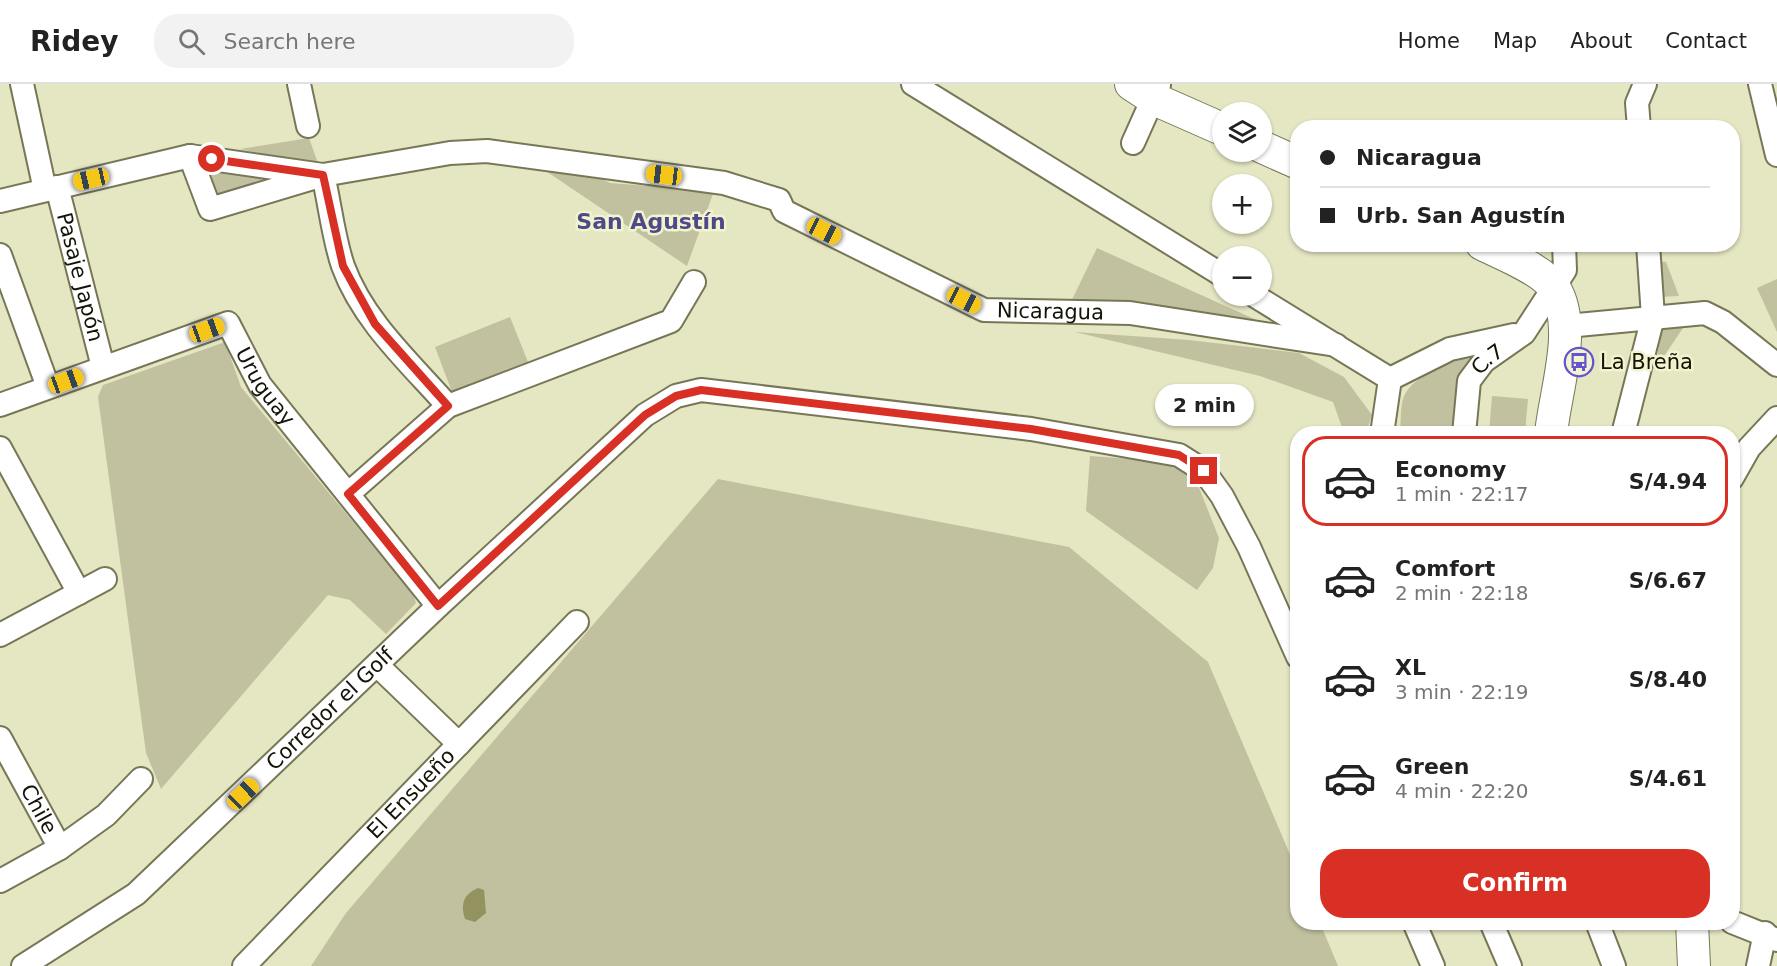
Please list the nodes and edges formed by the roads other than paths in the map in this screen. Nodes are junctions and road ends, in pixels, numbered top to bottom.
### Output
1 (22, 84) edge
2 (299, 84) edge
3 (913, 84) edge
4 (1645, 84) edge
5 (1760, 84) edge
6 (1148, 89) edge
7 (1638, 120) edge
8 (1212, 124) edge
9 (308, 126) dead end
10 (1133, 143) dead end
11 (1272, 149) edge
12 (1290, 151) edge
13 (1272, 152) edge
14 (1777, 155) edge
15 (190, 156) junction
16 (1290, 159) edge
17 (323, 175) junction
18 (51, 188) junction
19 (0, 201) edge
20 (1500, 252) edge
21 (1564, 252) edge
22 (1649, 252) edge
23 (0, 255) edge
24 (1212, 269) edge
25 (694, 282) dead end
26 (1555, 288) junction
27 (1272, 306) edge
28 (1653, 317) junction
29 (1567, 326) junction
30 (1524, 333) junction
31 (1336, 345) junction
32 (1777, 365) edge
33 (103, 367) junction
34 (1390, 379) junction
35 (48, 387) junction
36 (0, 405) edge
37 (448, 406) junction
38 (1777, 418) edge
39 (1383, 426) edge
40 (1465, 426) edge
41 (1552, 426) edge
42 (1625, 426) edge
43 (0, 448) edge
44 (1740, 464) edge
45 (348, 494) junction
46 (105, 579) dead end
47 (79, 593) junction
48 (438, 606) junction
49 (578, 622) dead end
50 (0, 635) edge
51 (1290, 639) edge
52 (377, 665) junction
53 (0, 738) edge
54 (459, 744) junction
55 (141, 779) dead end
56 (60, 848) junction
57 (0, 881) edge
58 (1740, 925) edge
59 (1417, 930) edge
60 (1494, 930) edge
61 (1600, 930) edge
62 (1692, 930) edge
63 (1771, 936) edge
64 (23, 966) edge
65 (244, 966) edge
66 (1433, 966) edge
67 (1510, 966) edge
68 (1614, 966) edge
69 (1694, 966) edge
70 (1758, 966) edge

1 - 18 street, Pasaje Japón
2 - 9 street
3 - 24 street
4 - 7 street
5 - 14 street
6 - 8 street
6 - 10 street
11 - 12 street
13 - 16 street
15 - 17 street
15 - 17 street
15 - 18 street
17 - 31 street, Nicaragua
17 - 37 street
18 - 19 street
18 - 33 street, Pasaje Japón
20 - 26 street
21 - 26 street
22 - 28 street
23 - 35 street
25 - 37 street
26 - 29 street
26 - 30 street
27 - 31 street
28 - 29 street
28 - 32 street
28 - 42 street
29 - 41 street
30 - 34 street
30 - 40 street, C.7
31 - 34 street
33 - 35 street, Uruguay
33 - 45 street, Uruguay
34 - 39 street
35 - 36 street, Uruguay
37 - 45 street
38 - 44 street
43 - 47 street
45 - 48 street, Uruguay
46 - 47 street
47 - 50 street
48 - 51 street, Corredor el Golf
48 - 52 street, Corredor el Golf
49 - 54 street, El Ensueño
52 - 54 street
52 - 64 street, Corredor el Golf
53 - 56 street, Chile
54 - 65 street, El Ensueño
55 - 56 street
56 - 57 street
58 - 63 street
59 - 66 street
60 - 67 street
61 - 68 street
62 - 69 street
63 - 70 street

